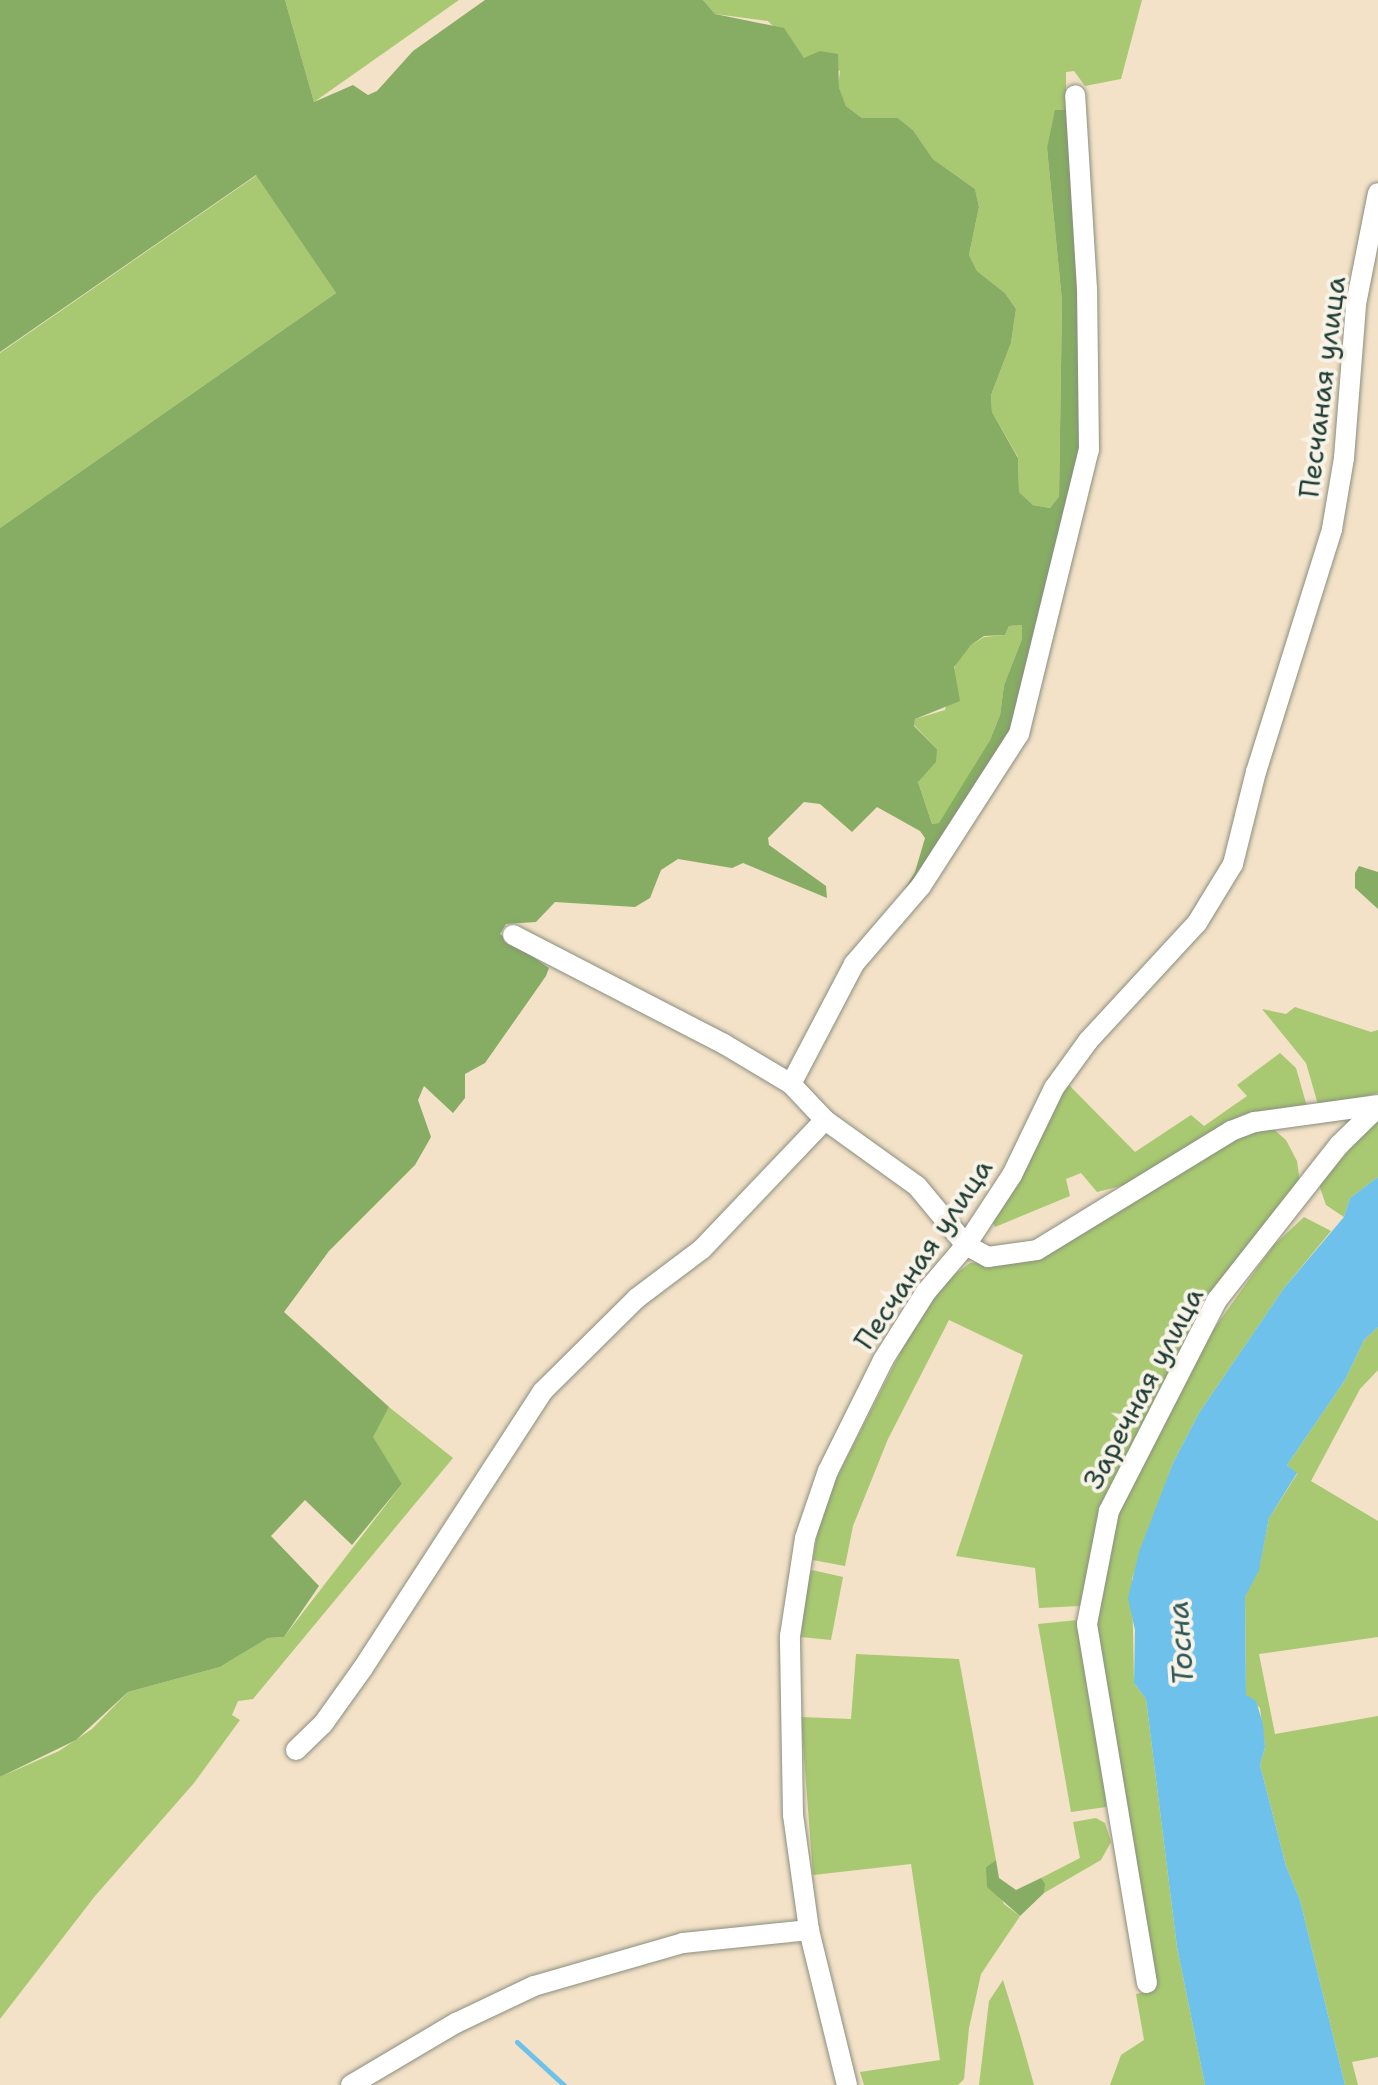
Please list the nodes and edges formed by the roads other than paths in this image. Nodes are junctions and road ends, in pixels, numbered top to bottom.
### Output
1 (1075, 95) dead end
2 (1378, 192) edge
3 (513, 935) dead end
4 (790, 1084) junction
5 (1378, 1106) edge
6 (825, 1120) junction
7 (966, 1245) junction
8 (296, 1750) dead end
9 (810, 1930) junction
10 (1147, 1983) dead end
11 (351, 2085) edge
12 (847, 2085) edge

1 - 4 street
2 - 7 street, Песчаная улица
3 - 4 street
4 - 6 street
5 - 7 street
5 - 10 street, Заречная улица
6 - 7 street
6 - 8 street
7 - 9 street, Песчаная улица
9 - 11 street
9 - 12 street, Песчаная улица

